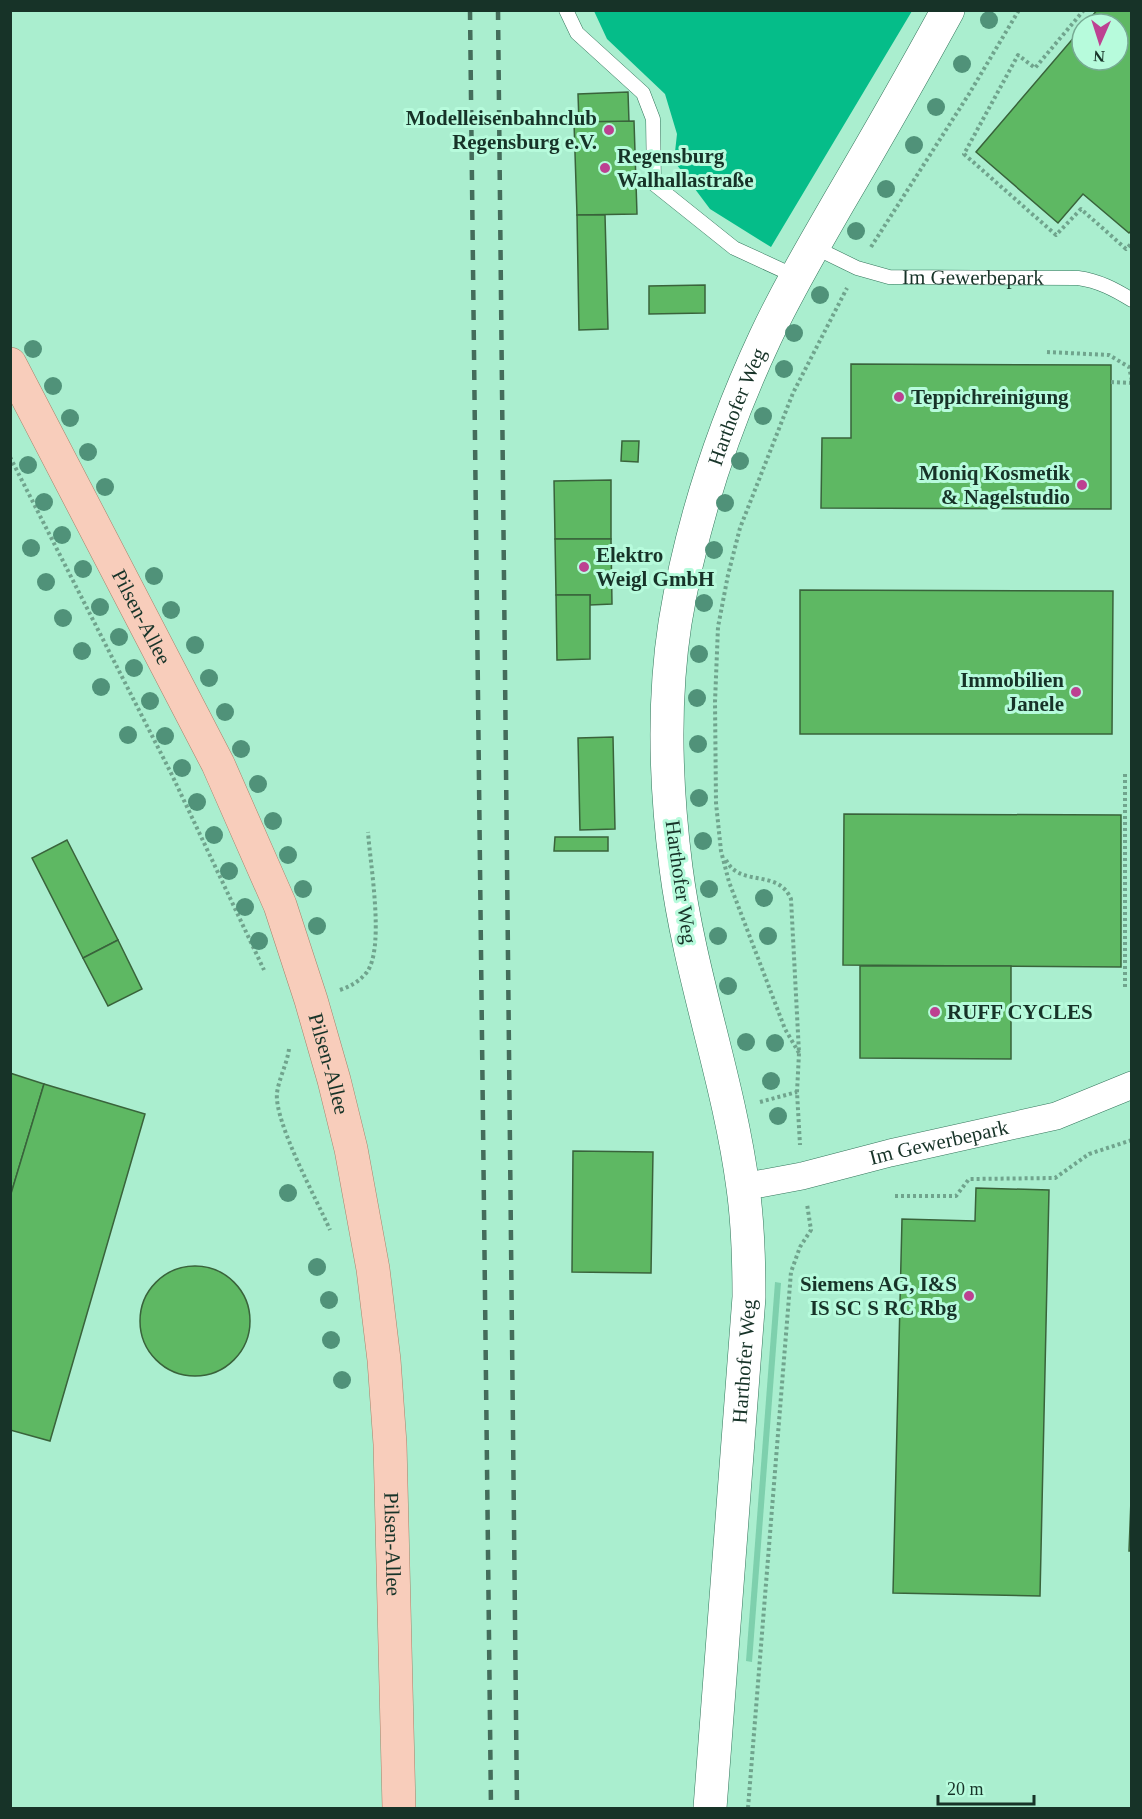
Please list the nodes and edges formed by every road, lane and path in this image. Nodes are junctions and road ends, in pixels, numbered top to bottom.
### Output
1 (566, 10) edge
2 (948, 10) edge
3 (1018, 10) edge
4 (1084, 10) edge
5 (1131, 243) edge
6 (814, 247) junction
7 (857, 268) junction
8 (797, 277) junction
9 (1131, 300) edge
10 (1047, 352) dead end
11 (14, 371) edge
12 (1111, 382) dead end
13 (1131, 382) edge
14 (10, 457) edge
15 (1125, 774) dead end
16 (368, 832) dead end
17 (721, 851) junction
18 (266, 973) dead end
19 (1125, 987) dead end
20 (311, 1000) junction
21 (290, 1043) dead end
22 (799, 1053) junction
23 (1131, 1085) edge
24 (1131, 1140) edge
25 (802, 1176) junction
26 (743, 1187) junction
27 (895, 1196) dead end
28 (335, 1240) dead end
29 (399, 1809) edge
30 (710, 1809) edge
31 (748, 1809) edge

1 - 8 lane
2 - 6 street, Harthofer Weg
3 - 7 path
4 - 5 path
6 - 7 lane, Im Gewerbepark
6 - 8 street, Harthofer Weg
7 - 9 lane, Im Gewerbepark
7 - 17 path
8 - 26 street, Harthofer Weg
10 - 13 path
11 - 20 main road, Pilsen-Allee
12 - 13 path
14 - 18 path
15 - 19 path
16 - 20 path
17 - 22 path
17 - 22 path
20 - 29 main road, Pilsen-Allee
21 - 28 path
22 - 25 path
23 - 25 street, Im Gewerbepark
24 - 27 path
25 - 26 street, Im Gewerbepark
25 - 31 path
26 - 30 street, Harthofer Weg

